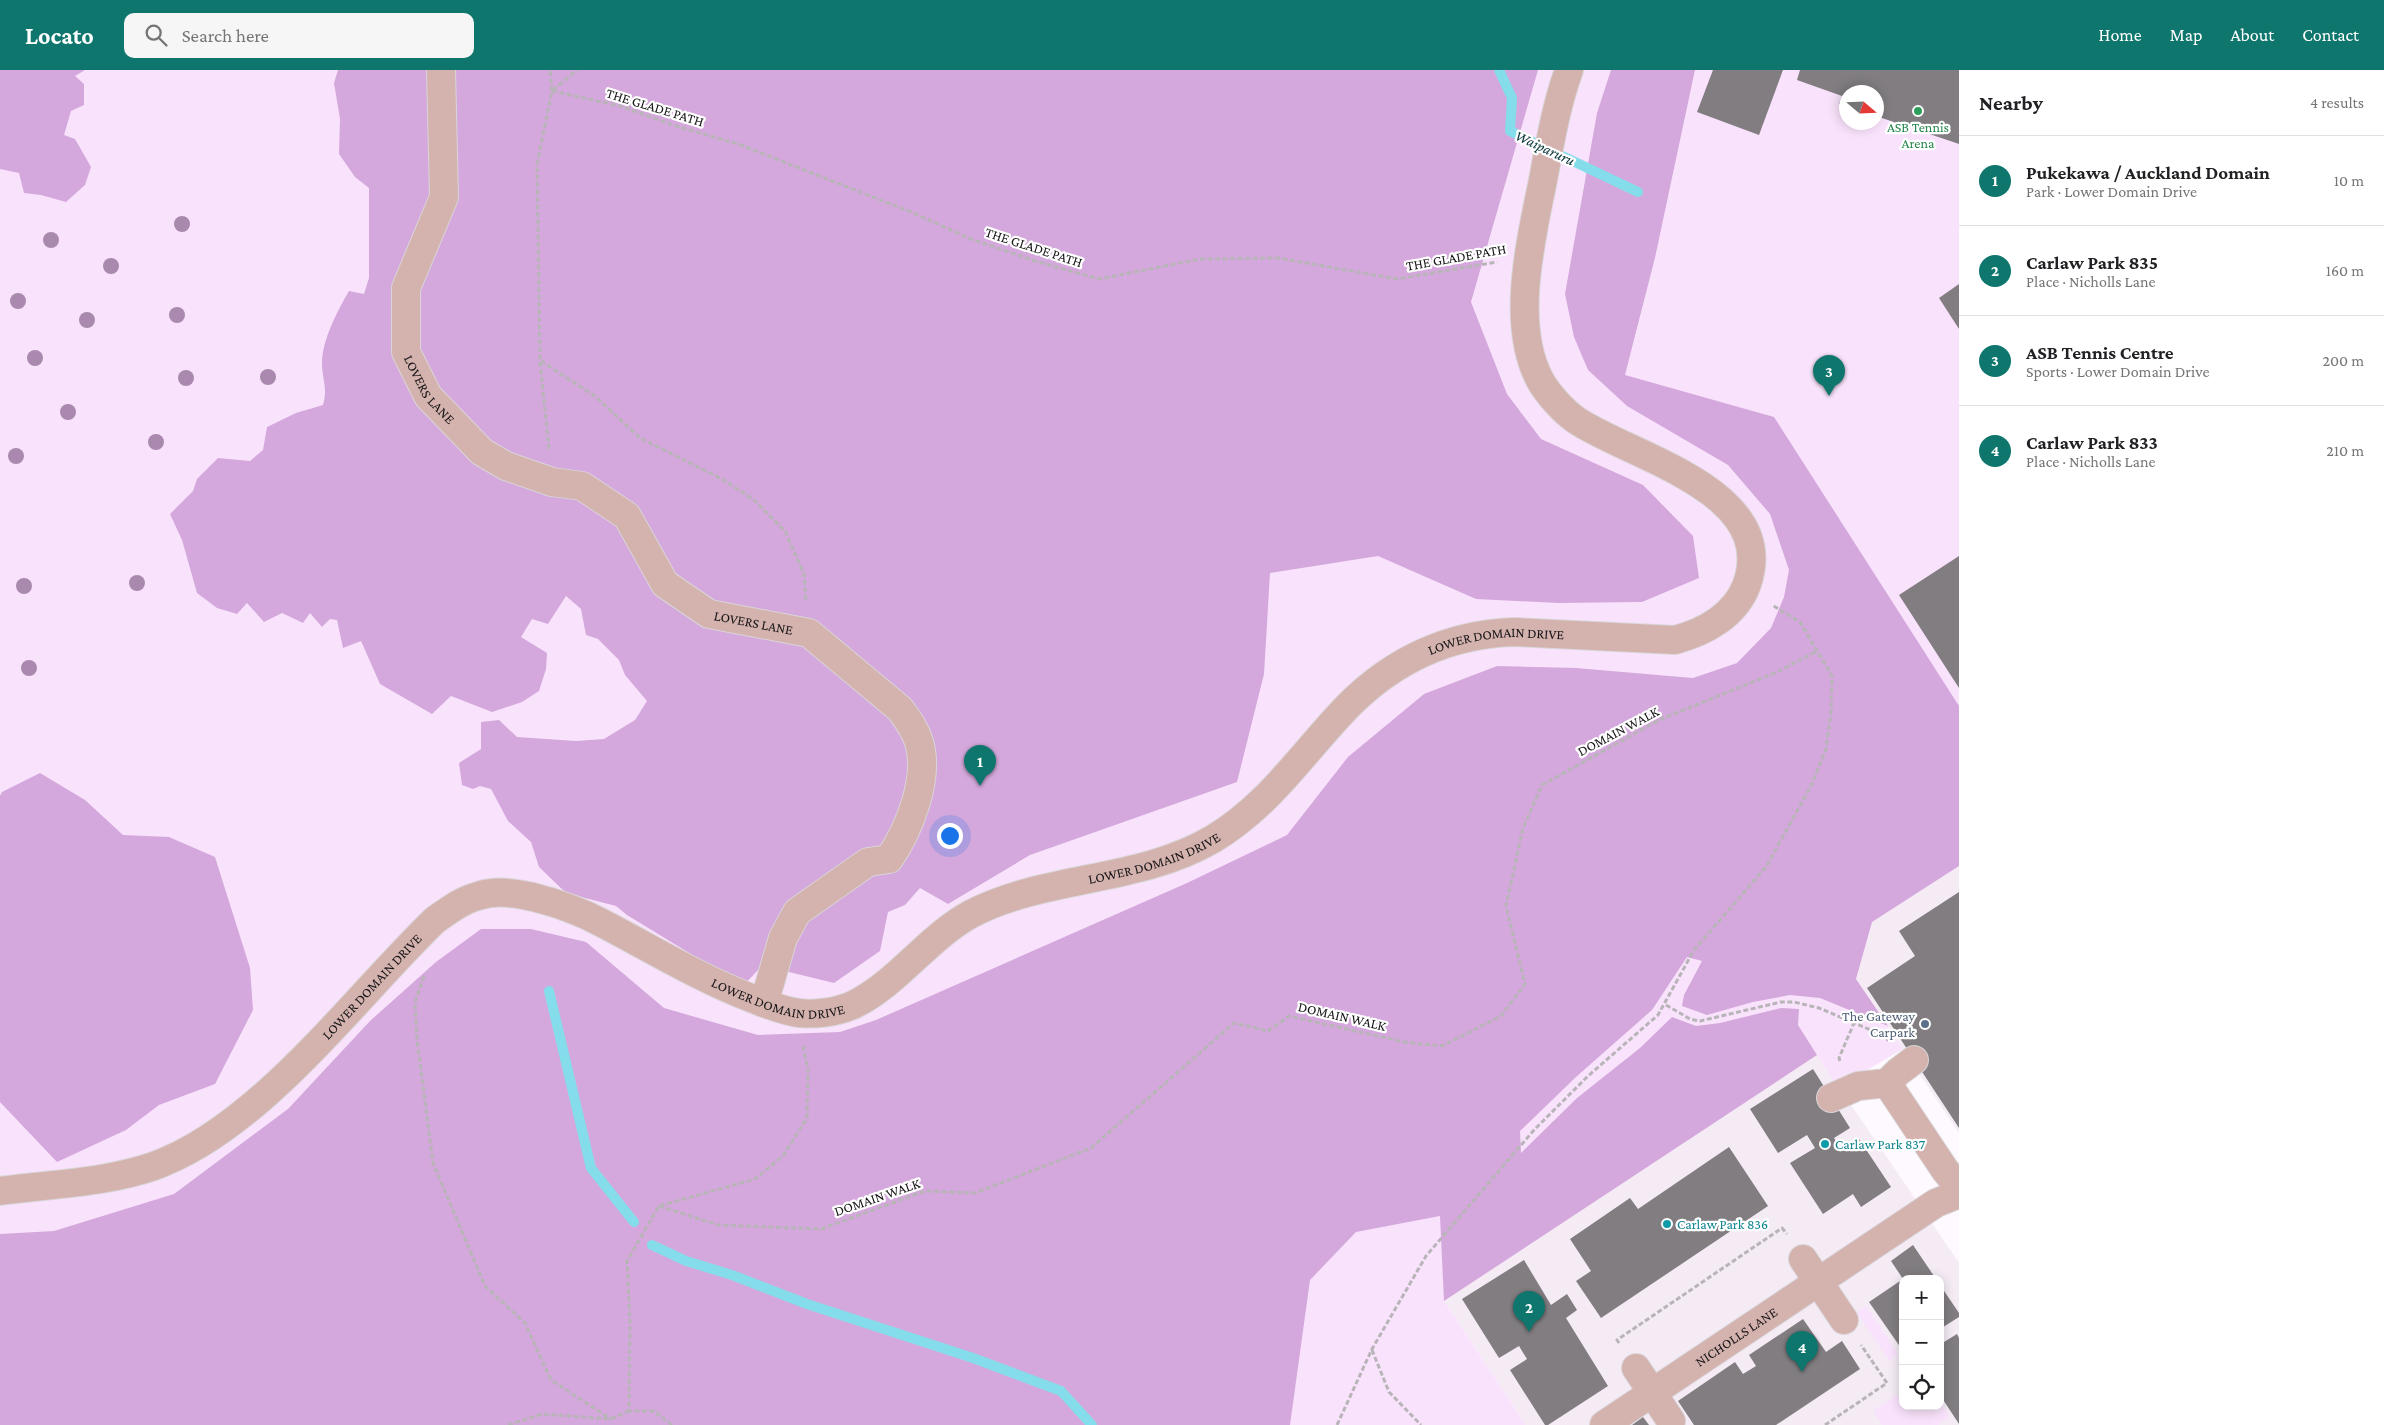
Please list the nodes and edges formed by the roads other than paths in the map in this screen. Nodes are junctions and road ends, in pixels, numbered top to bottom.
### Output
1 (441, 70) edge
2 (1569, 70) edge
3 (764, 1003) junction
4 (1903, 1054) road end
5 (1887, 1083) junction
6 (1831, 1098) dead end
7 (1959, 1187) edge
8 (0, 1191) edge
9 (1959, 1194) edge
10 (1803, 1259) road end
11 (1818, 1282) junction
12 (1844, 1320) road end
13 (1636, 1368) road end
14 (1653, 1393) junction
15 (1671, 1421) dead end
16 (1604, 1425) edge

1 - 3 street, LOVERS LANE
2 - 3 street, LOWER DOMAIN DRIVE
3 - 8 street, LOWER DOMAIN DRIVE
4 - 5 street
5 - 6 street
5 - 7 street
9 - 11 street, NICHOLLS LANE
10 - 11 street
11 - 12 street
11 - 14 street, NICHOLLS LANE
13 - 14 street
14 - 15 street
14 - 16 street, NICHOLLS LANE

